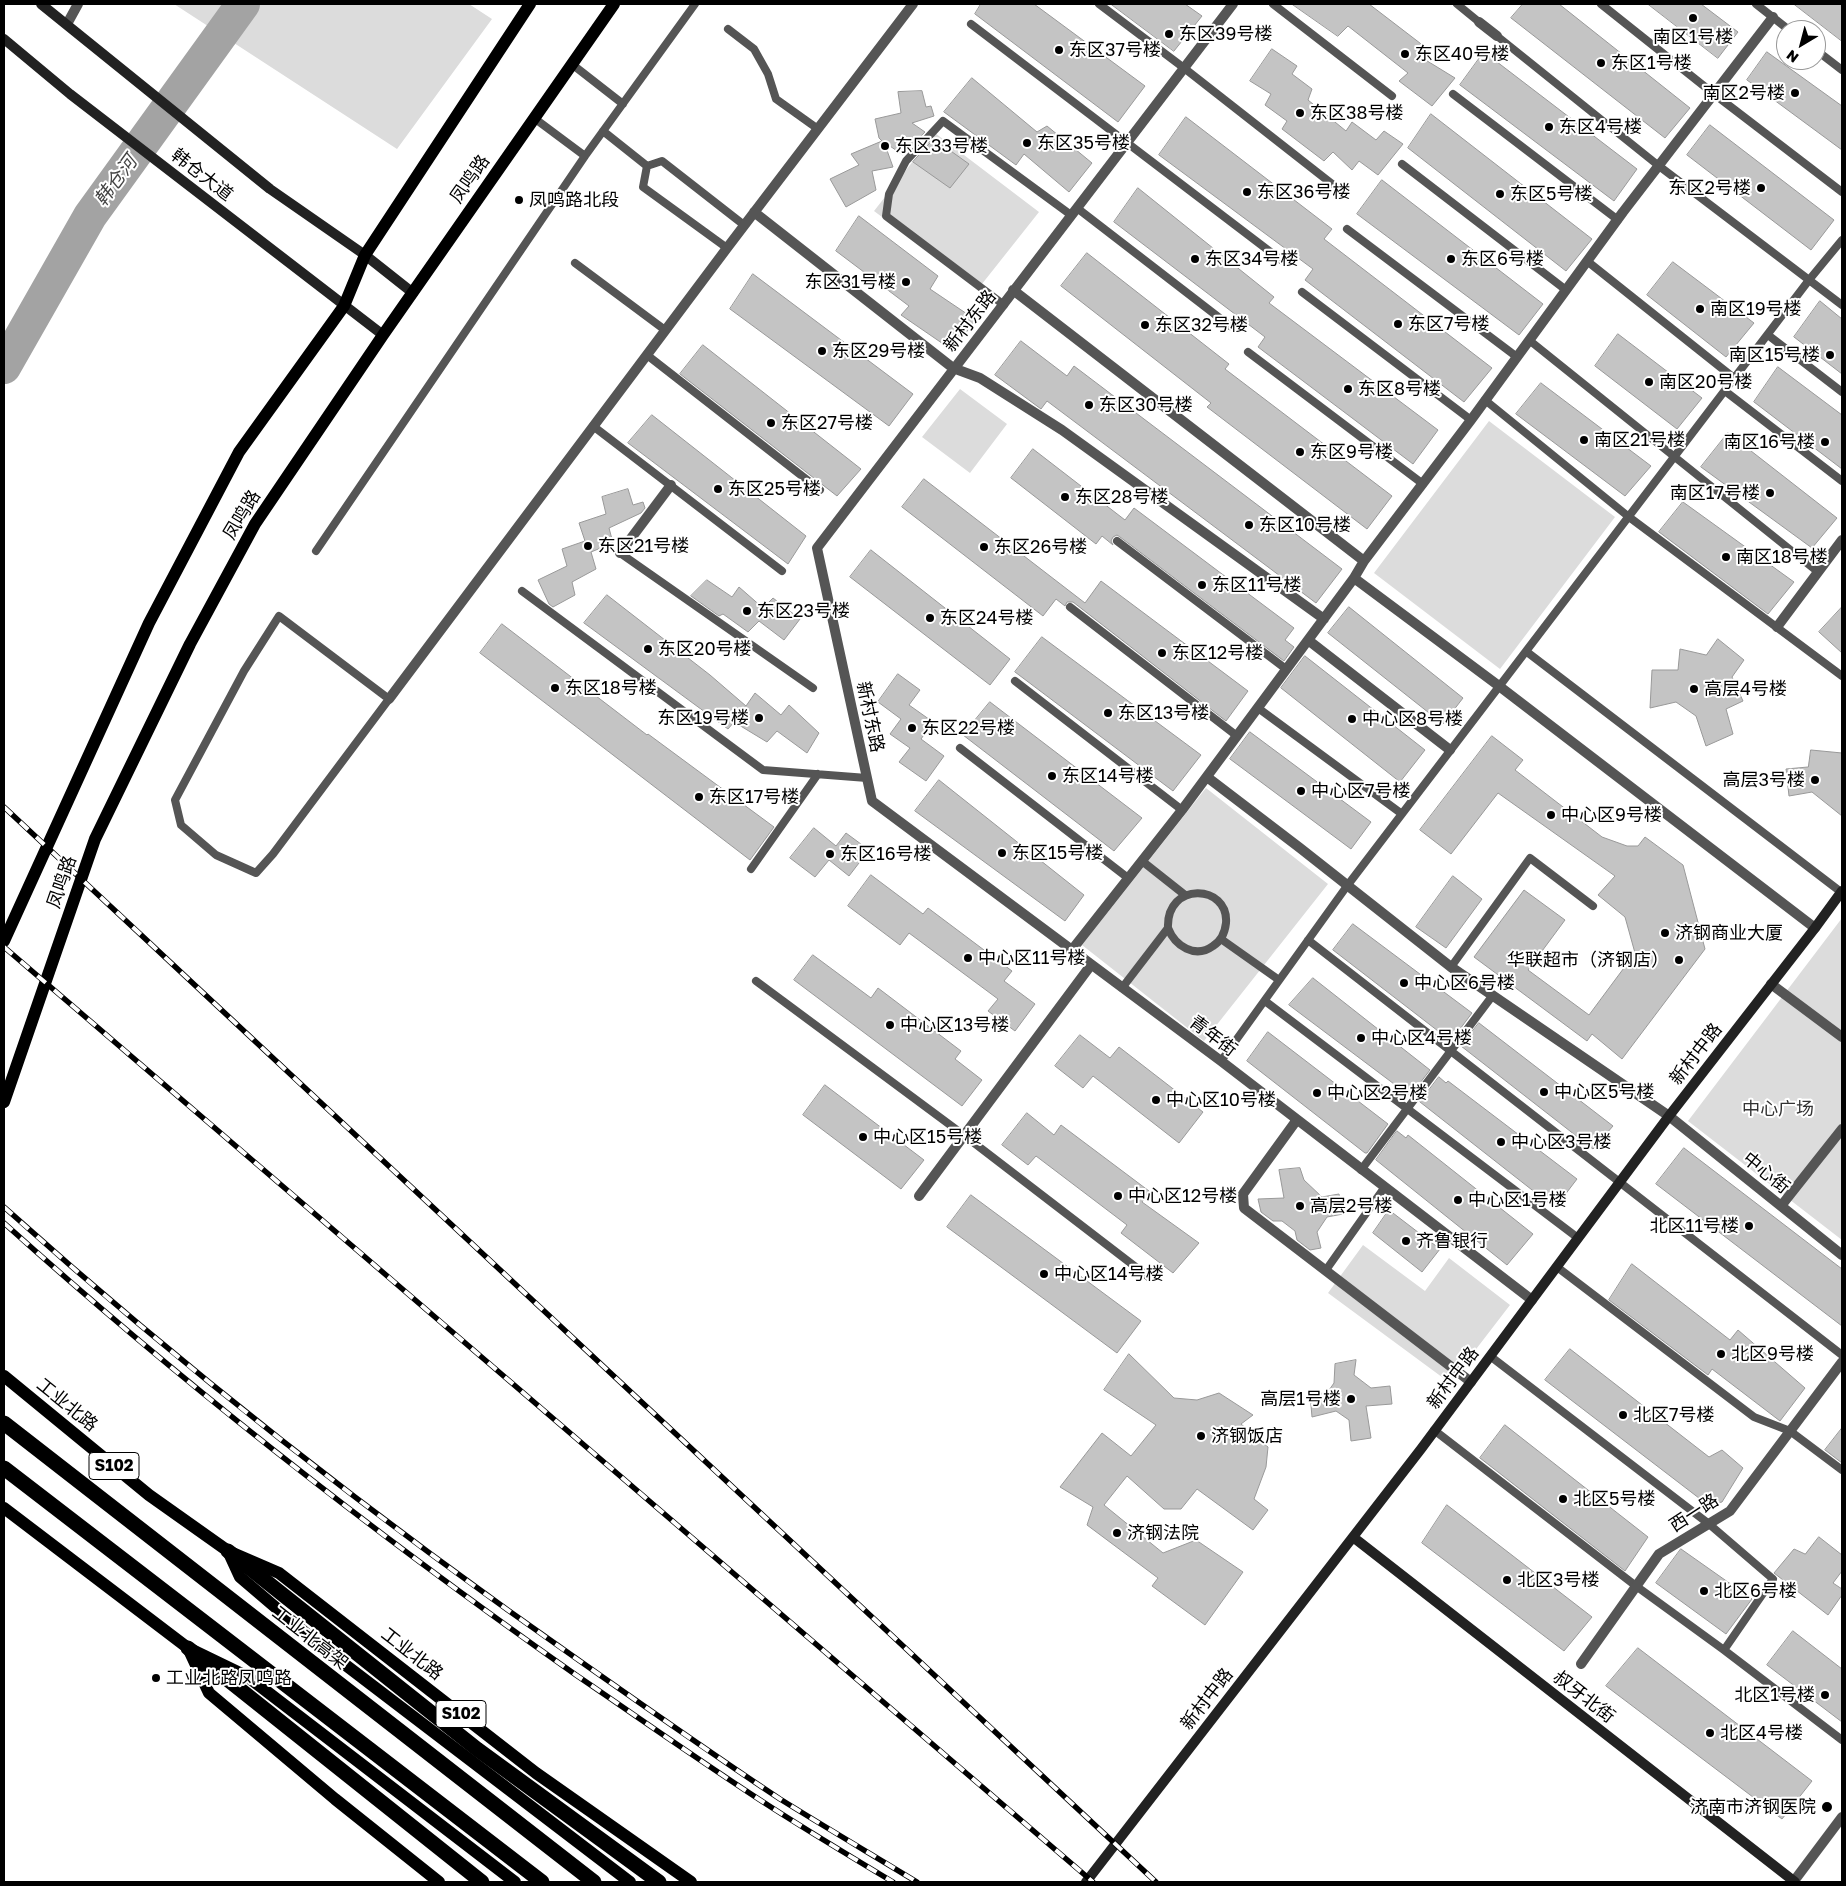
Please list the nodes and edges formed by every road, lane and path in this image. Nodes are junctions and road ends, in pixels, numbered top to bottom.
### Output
1 (41, 4) edge
2 (78, 4) edge
3 (530, 4) edge
4 (614, 4) edge
5 (695, 4) edge
6 (913, 4) edge
7 (1099, 4) edge
8 (1233, 4) edge
9 (1273, 4) edge
10 (1457, 4) edge
11 (1601, 4) edge
12 (1756, 4) edge
13 (1773, 17) junction
14 (1777, 20) edge
15 (1480, 22) joint
16 (67, 24) junction
17 (970, 24) dead end
18 (728, 30) dead end
19 (1497, 36) joint
20 (4, 39) edge
21 (1826, 58) edge
22 (573, 65) junction
23 (1184, 68) junction
24 (1842, 70) edge
25 (1453, 94) dead end
26 (1714, 94) junction
27 (1392, 96) dead end
28 (623, 104) junction
29 (534, 118) junction
30 (818, 129) junction
31 (603, 131) junction
32 (1127, 143) junction
33 (585, 156) junction
34 (1402, 164) dead end
35 (647, 166) junction
36 (1659, 166) junction
37 (1341, 190) dead end
38 (1842, 192) edge
39 (754, 212) junction
40 (1074, 212) junction
41 (1618, 220) junction
42 (744, 225) junction
43 (1347, 229) dead end
44 (1842, 240) edge
45 (727, 248) junction
46 (365, 255) junction
47 (1281, 260) dead end
48 (1587, 261) junction
49 (575, 263) dead end
50 (1809, 280) junction
51 (1013, 290) junction
52 (1566, 290) junction
53 (413, 292) junction
54 (1302, 292) dead end
55 (1004, 305) junction
56 (1842, 305) edge
57 (344, 306) junction
58 (1230, 326) dead end
59 (665, 330) junction
60 (1768, 334) junction
61 (383, 335) junction
62 (1530, 340) junction
63 (1248, 352) dead end
64 (647, 354) junction
65 (1517, 357) junction
66 (953, 368) junction
67 (1734, 378) junction
68 (1725, 390) junction
69 (1842, 392) edge
70 (1485, 400) junction
71 (1471, 420) junction
72 (593, 426) junction
73 (1674, 457) junction
74 (1842, 481) edge
75 (1422, 484) junction
76 (671, 485) junction
77 (820, 490) dead end
78 (1629, 516) junction
79 (1842, 540) edge
80 (1117, 541) dead end
81 (316, 550) dead end
82 (620, 553) joint
83 (1364, 561) junction
84 (782, 571) dead end
85 (1818, 572) junction
86 (1354, 578) junction
87 (522, 591) dead end
88 (1070, 607) dead end
89 (1324, 619) junction
90 (1777, 627) junction
91 (1308, 640) junction
92 (1527, 652) junction
93 (1286, 670) junction
94 (1842, 676) edge
95 (1015, 681) dead end
96 (1499, 686) junction
97 (813, 688) dead end
98 (388, 699) junction
99 (1258, 708) junction
100 (1237, 736) junction
101 (960, 748) dead end
102 (1450, 750) junction
103 (818, 774) junction
104 (1207, 777) junction
105 (867, 778) junction
106 (872, 801) joint
107 (1182, 810) junction
108 (1402, 814) junction
109 (1142, 861) junction
110 (750, 870) dead end
111 (1128, 878) junction
112 (1347, 886) junction
113 (1842, 892) edge
114 (1185, 895) junction
115 (1593, 906) dead end
116 (1168, 928) junction
117 (1815, 928) junction
118 (1221, 939) junction
119 (1308, 940) junction
120 (4, 941) edge
121 (1071, 951) junction
122 (1091, 965) junction
123 (1451, 967) junction
124 (1279, 980) junction
125 (756, 982) dead end
126 (1771, 984) junction
127 (1122, 988) junction
128 (1493, 995) junction
129 (1265, 1001) junction
130 (1842, 1037) edge
131 (1451, 1049) junction
132 (1221, 1062) junction
133 (4, 1102) edge
134 (1407, 1108) junction
135 (1669, 1116) junction
136 (1296, 1121) junction
137 (1842, 1129) edge
138 (965, 1136) junction
139 (1361, 1170) junction
140 (1621, 1181) junction
141 (1384, 1188) junction
142 (919, 1196) dead end
143 (1781, 1206) junction
144 (1578, 1238) junction
145 (1842, 1255) edge
146 (1557, 1267) junction
147 (1326, 1270) junction
148 (1150, 1278) dead end
149 (1532, 1300) junction
150 (1842, 1355) edge
151 (1490, 1356) junction
152 (1842, 1362) edge
153 (4, 1376) edge
154 (1471, 1382) junction
155 (4, 1423) edge
156 (1434, 1430) junction
157 (1790, 1432) junction
158 (4, 1468) edge
159 (1842, 1470) edge
160 (4, 1508) edge
161 (1709, 1524) junction
162 (1353, 1537) junction
163 (228, 1551) junction
164 (1636, 1586) junction
165 (188, 1648) junction
166 (1724, 1650) junction
167 (1581, 1664) dead end
168 (1842, 1740) edge
169 (1842, 1817) edge
170 (439, 1882) edge
171 (482, 1882) edge
172 (515, 1882) edge
173 (542, 1882) edge
174 (594, 1882) edge
175 (630, 1882) edge
176 (659, 1882) edge
177 (691, 1882) edge
178 (1086, 1882) edge
179 (1794, 1882) edge

1 - 16 street, 韩仓大道
2 - 16 street
3 - 46 main road, 凤鸣路
4 - 22 main road, 凤鸣路
5 - 28 lane
6 - 30 street
7 - 23 lane
8 - 23 street, 新村东路
9 - 27 lane
10 - 15 lane
11 - 26 lane
12 - 13 lane
13 - 14 lane
13 - 26 street
15 - 19 street
16 - 46 street, 韩仓大道
17 - 32 lane
18 - 30 lane
19 - 36 lane
20 - 57 street, 韩仓大道
21 - 24 lane
22 - 28 lane
22 - 29 main road, 凤鸣路
23 - 32 street, 新村东路
23 - 37 lane
25 - 41 lane
26 - 36 street
26 - 38 lane
28 - 31 lane
29 - 33 lane
29 - 53 main road, 凤鸣路
30 - 39 street
31 - 33 lane
31 - 35 lane
32 - 40 street, 新村东路
32 - 47 lane
33 - 81 lane
34 - 52 lane
35 - 42 lane
35 - 45 lane
36 - 41 street
36 - 50 lane
39 - 42 street
39 - 66 street
40 - 51 street, 新村东路
40 - 55 lane
40 - 58 lane
41 - 48 street
42 - 45 street
43 - 65 lane
44 - 50 lane
45 - 59 street
46 - 53 street, 韩仓大道
46 - 57 main road, 凤鸣路
48 - 52 street
48 - 67 lane
49 - 59 lane
50 - 56 lane
50 - 60 lane
51 - 55 street, 新村东路
51 - 83 street
52 - 62 street
53 - 61 main road, 凤鸣路
54 - 71 lane
55 - 66 street, 新村东路
57 - 61 street, 韩仓大道
57 - 120 main road, 凤鸣路
59 - 64 street
60 - 67 lane
60 - 69 lane
61 - 133 main road, 凤鸣路
62 - 65 street
62 - 73 lane
63 - 75 lane
64 - 72 street
64 - 77 lane
65 - 70 street
66 - 89 street
66 - 105 street, 新村东路
67 - 68 lane
68 - 73 lane
68 - 74 lane
70 - 71 street
70 - 78 lane
71 - 75 street
72 - 76 lane
72 - 98 street
73 - 78 lane
73 - 85 lane
75 - 83 street
76 - 82 street
76 - 84 lane
78 - 90 lane
78 - 92 lane
79 - 85 street
80 - 93 lane
82 - 97 lane
83 - 86 street
85 - 90 street
86 - 89 street
86 - 96 street
87 - 103 lane
88 - 100 lane
89 - 91 street
90 - 94 lane
91 - 93 street
91 - 102 street
92 - 96 lane
92 - 113 lane
93 - 99 street
95 - 107 lane
96 - 102 lane
96 - 117 street
98 - 98 lane
99 - 100 street
99 - 108 lane
100 - 104 street
101 - 111 lane
102 - 108 lane
103 - 105 lane
103 - 110 lane
104 - 107 street
104 - 112 street, 中心街
105 - 106 street, 新村东路
106 - 121 street, 青年街
107 - 109 street
108 - 112 lane
109 - 111 street
109 - 114 lane
111 - 121 street
112 - 119 lane
112 - 123 street, 中心街
113 - 117 street, 新村中路
114 - 116 lane
114 - 118 lane
115 - 123 lane
116 - 118 lane
116 - 127 lane
117 - 126 street, 新村中路
118 - 124 lane
119 - 124 lane
119 - 131 lane
121 - 122 street, 青年街
122 - 127 street, 青年街
122 - 138 street
123 - 128 street, 中心街
124 - 129 lane
125 - 138 lane
126 - 130 street
126 - 135 street, 新村中路
127 - 132 street, 青年街
128 - 131 lane
128 - 135 street, 中心街
129 - 132 lane
129 - 134 lane
131 - 134 lane
131 - 140 lane
132 - 136 street, 青年街
134 - 139 lane
134 - 144 lane
135 - 140 street, 新村中路
135 - 143 street, 中心街
136 - 139 street, 青年街
136 - 147 street
137 - 143 street
138 - 142 street
138 - 148 lane
139 - 141 street, 青年街
140 - 144 street, 新村中路
140 - 150 lane
141 - 147 lane
141 - 149 street, 青年街
143 - 145 street, 中心街
144 - 146 street, 新村中路
146 - 149 street, 新村中路
146 - 157 lane
147 - 154 street
149 - 151 street, 新村中路
151 - 154 street, 新村中路
151 - 161 lane
152 - 157 street, 西一路
153 - 163 main road, 工业北路 / S102
154 - 156 street, 新村中路
155 - 174 highway, 工业北高架
156 - 162 street, 新村中路
156 - 164 lane
157 - 159 lane
157 - 161 street, 西一路
158 - 173 highway
160 - 165 main road
161 - 164 street, 西一路
161 - 166 lane
162 - 178 street, 新村中路
162 - 179 street, 叔牙北街
163 - 175 main road, 工业北路 / S102
163 - 176 highway
163 - 177 main road, 工业北路 / S102
164 - 166 lane
164 - 167 street, 西一路
165 - 170 main road
165 - 171 highway
165 - 172 main road
166 - 168 lane
169 - 179 street

